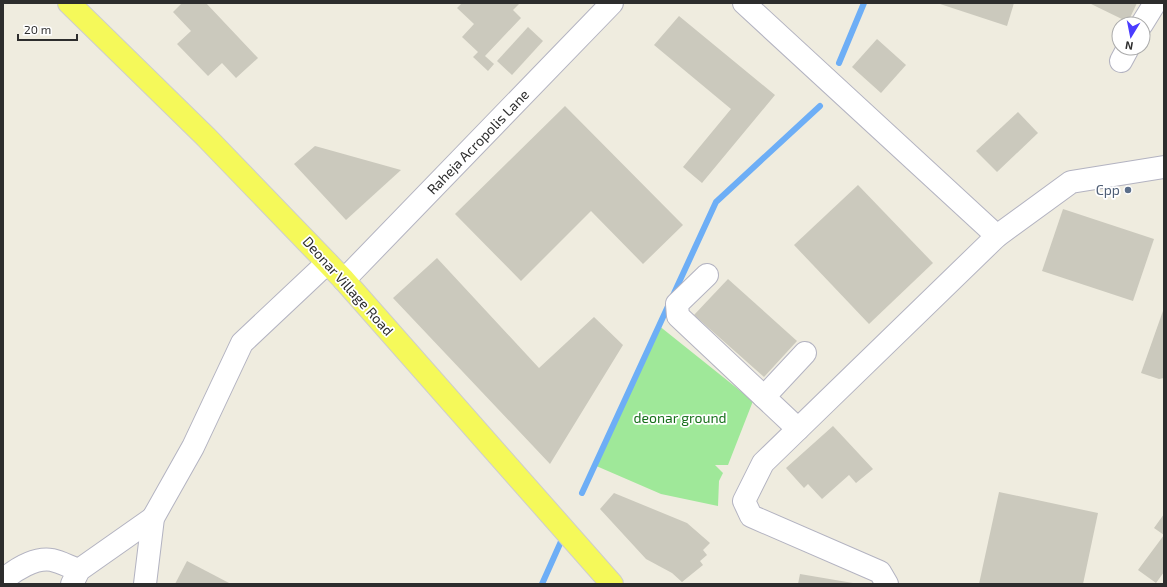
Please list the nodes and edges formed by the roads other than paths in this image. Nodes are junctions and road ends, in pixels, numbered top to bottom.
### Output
1 (68, 3) edge
2 (612, 3) edge
3 (744, 3) edge
4 (1155, 3) edge
5 (1147, 16) edge
6 (1164, 167) edge
7 (997, 236) junction
8 (327, 263) junction
9 (707, 275) dead end
10 (344, 280) junction
11 (806, 353) dead end
12 (764, 397) junction
13 (798, 429) junction
14 (153, 518) junction
15 (75, 577) edge
16 (3, 580) edge
17 (145, 584) edge
18 (612, 584) edge
19 (887, 584) edge

1 - 8 main road, Deonar Village Road
2 - 10 street, Raheja Acropolis Lane
3 - 7 street
4 - 5 street
6 - 7 street
7 - 13 street
8 - 10 main road, Deonar Village Road
8 - 14 street
9 - 12 street
10 - 18 main road, Deonar Village Road
11 - 12 street
12 - 13 street
13 - 19 street
14 - 15 street
14 - 17 street
15 - 16 street

